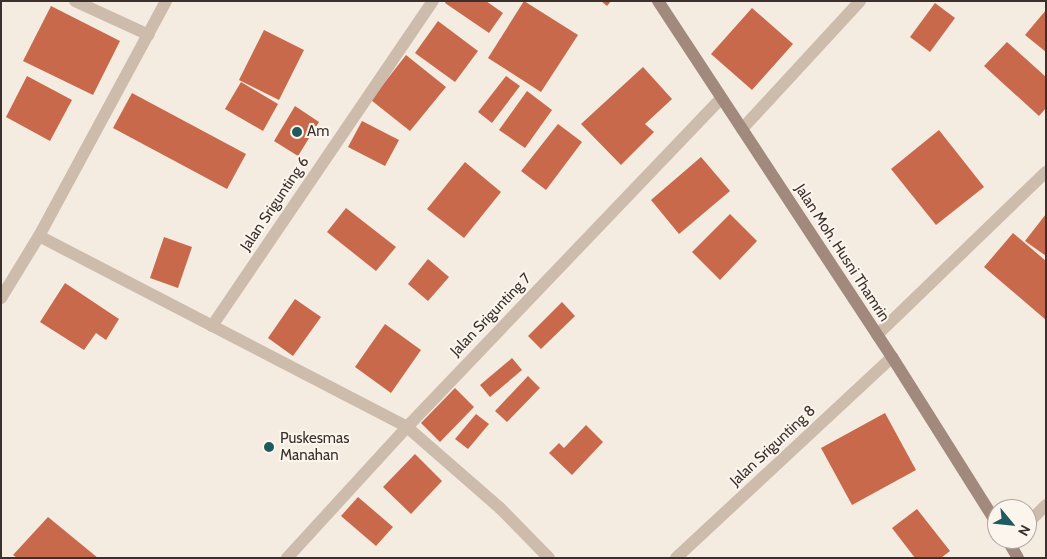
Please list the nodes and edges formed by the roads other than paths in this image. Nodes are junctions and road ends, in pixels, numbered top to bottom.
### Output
1 (76, 1) edge
2 (166, 1) edge
3 (433, 1) edge
4 (658, 1) edge
5 (860, 1) edge
6 (149, 35) junction
7 (721, 98) junction
8 (742, 129) junction
9 (1046, 172) edge
10 (39, 236) junction
11 (1, 298) edge
12 (212, 326) junction
13 (877, 335) junction
14 (892, 357) junction
15 (407, 427) junction
16 (1046, 505) edge
17 (987, 508) edge
18 (1037, 514) edge
19 (287, 558) edge
20 (549, 558) edge
21 (676, 558) edge

1 - 6 street
2 - 6 street
3 - 12 street, Jalan Srigunting 6
4 - 7 street, Jalan Moh. Husni Thamrin
5 - 8 street
6 - 10 street
7 - 8 street, Jalan Moh. Husni Thamrin
7 - 15 street, Jalan Srigunting 7
8 - 13 street, Jalan Moh. Husni Thamrin
9 - 13 street
10 - 11 street
10 - 12 street
12 - 15 street
13 - 14 street, Jalan Moh. Husni Thamrin
14 - 17 street, Jalan Moh. Husni Thamrin
14 - 21 street, Jalan Srigunting 8
15 - 19 street, Jalan Srigunting 7
15 - 20 street
16 - 18 street

